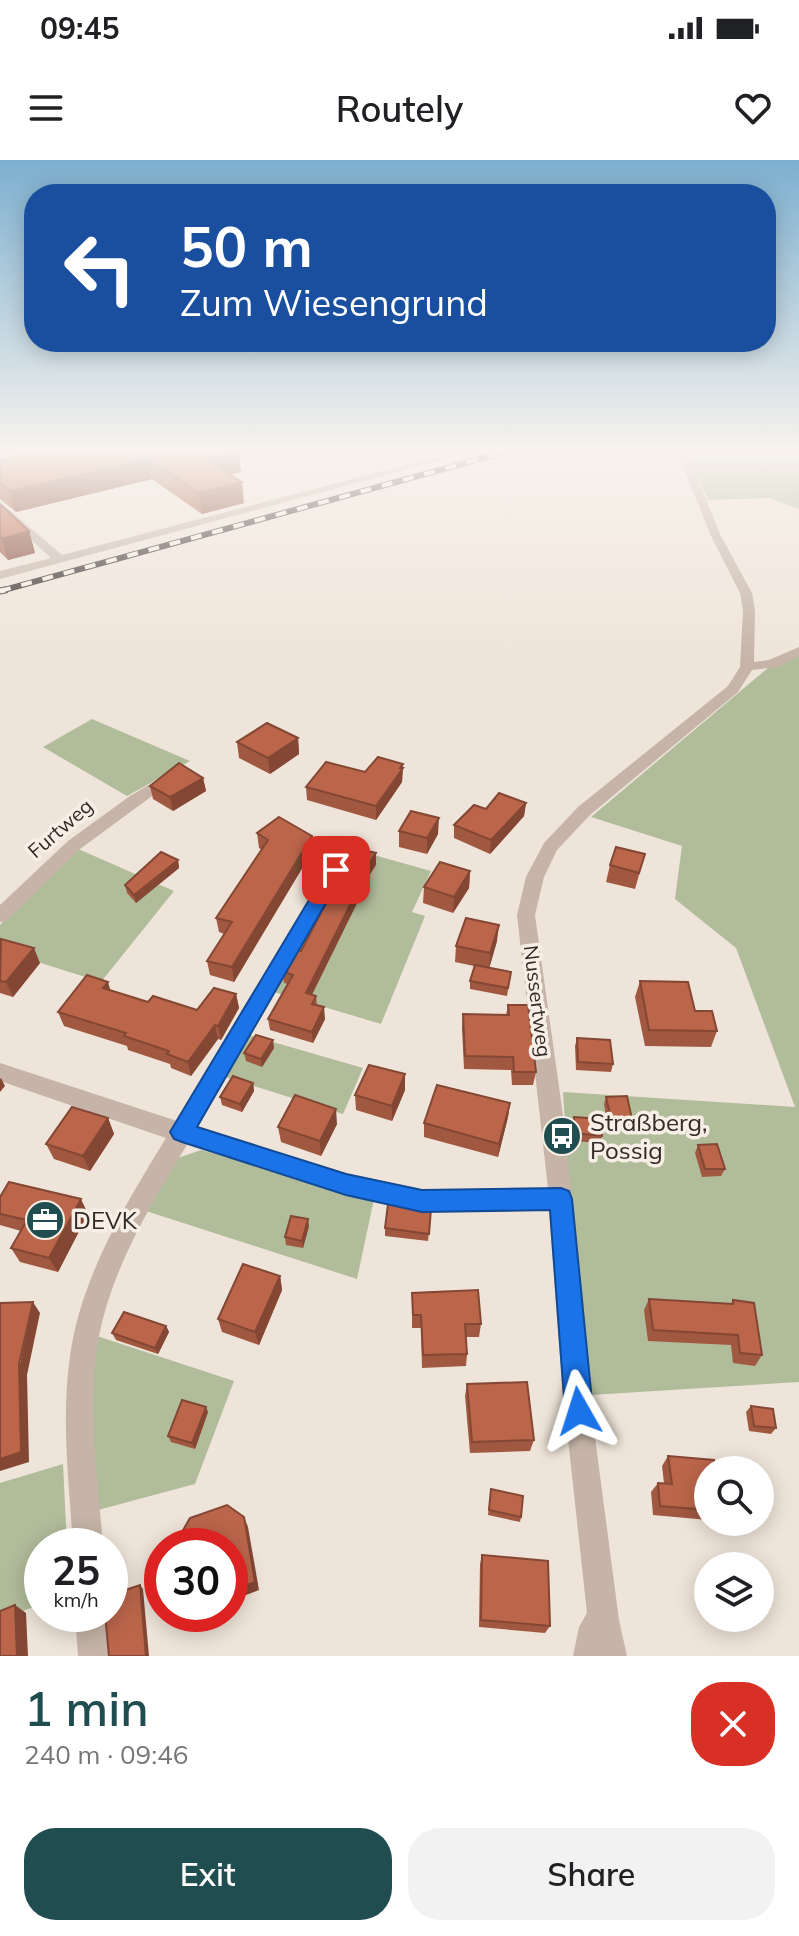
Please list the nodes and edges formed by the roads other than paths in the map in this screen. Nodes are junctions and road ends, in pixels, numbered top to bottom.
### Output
1 (18, 522) edge
2 (204, 522) edge
3 (710, 522) edge
4 (60, 560) junction
5 (0, 575) edge
6 (799, 651) edge
7 (747, 667) junction
8 (157, 785) edge
9 (345, 853) dead end
10 (0, 916) edge
11 (0, 1072) edge
12 (182, 1132) junction
13 (561, 1199) junction
14 (87, 1528) edge
15 (603, 1620) junction
16 (92, 1632) edge
17 (94, 1656) edge
18 (589, 1656) edge
19 (611, 1656) edge

1 - 4 street
2 - 4 street
3 - 7 street
4 - 5 street
6 - 7 street
7 - 13 street, Nussertweg
8 - 10 street, Furtweg
9 - 12 street
11 - 12 street
12 - 13 street
12 - 14 street
13 - 15 street, Nussertweg
15 - 18 street
15 - 19 street, Nussertweg
16 - 17 street

